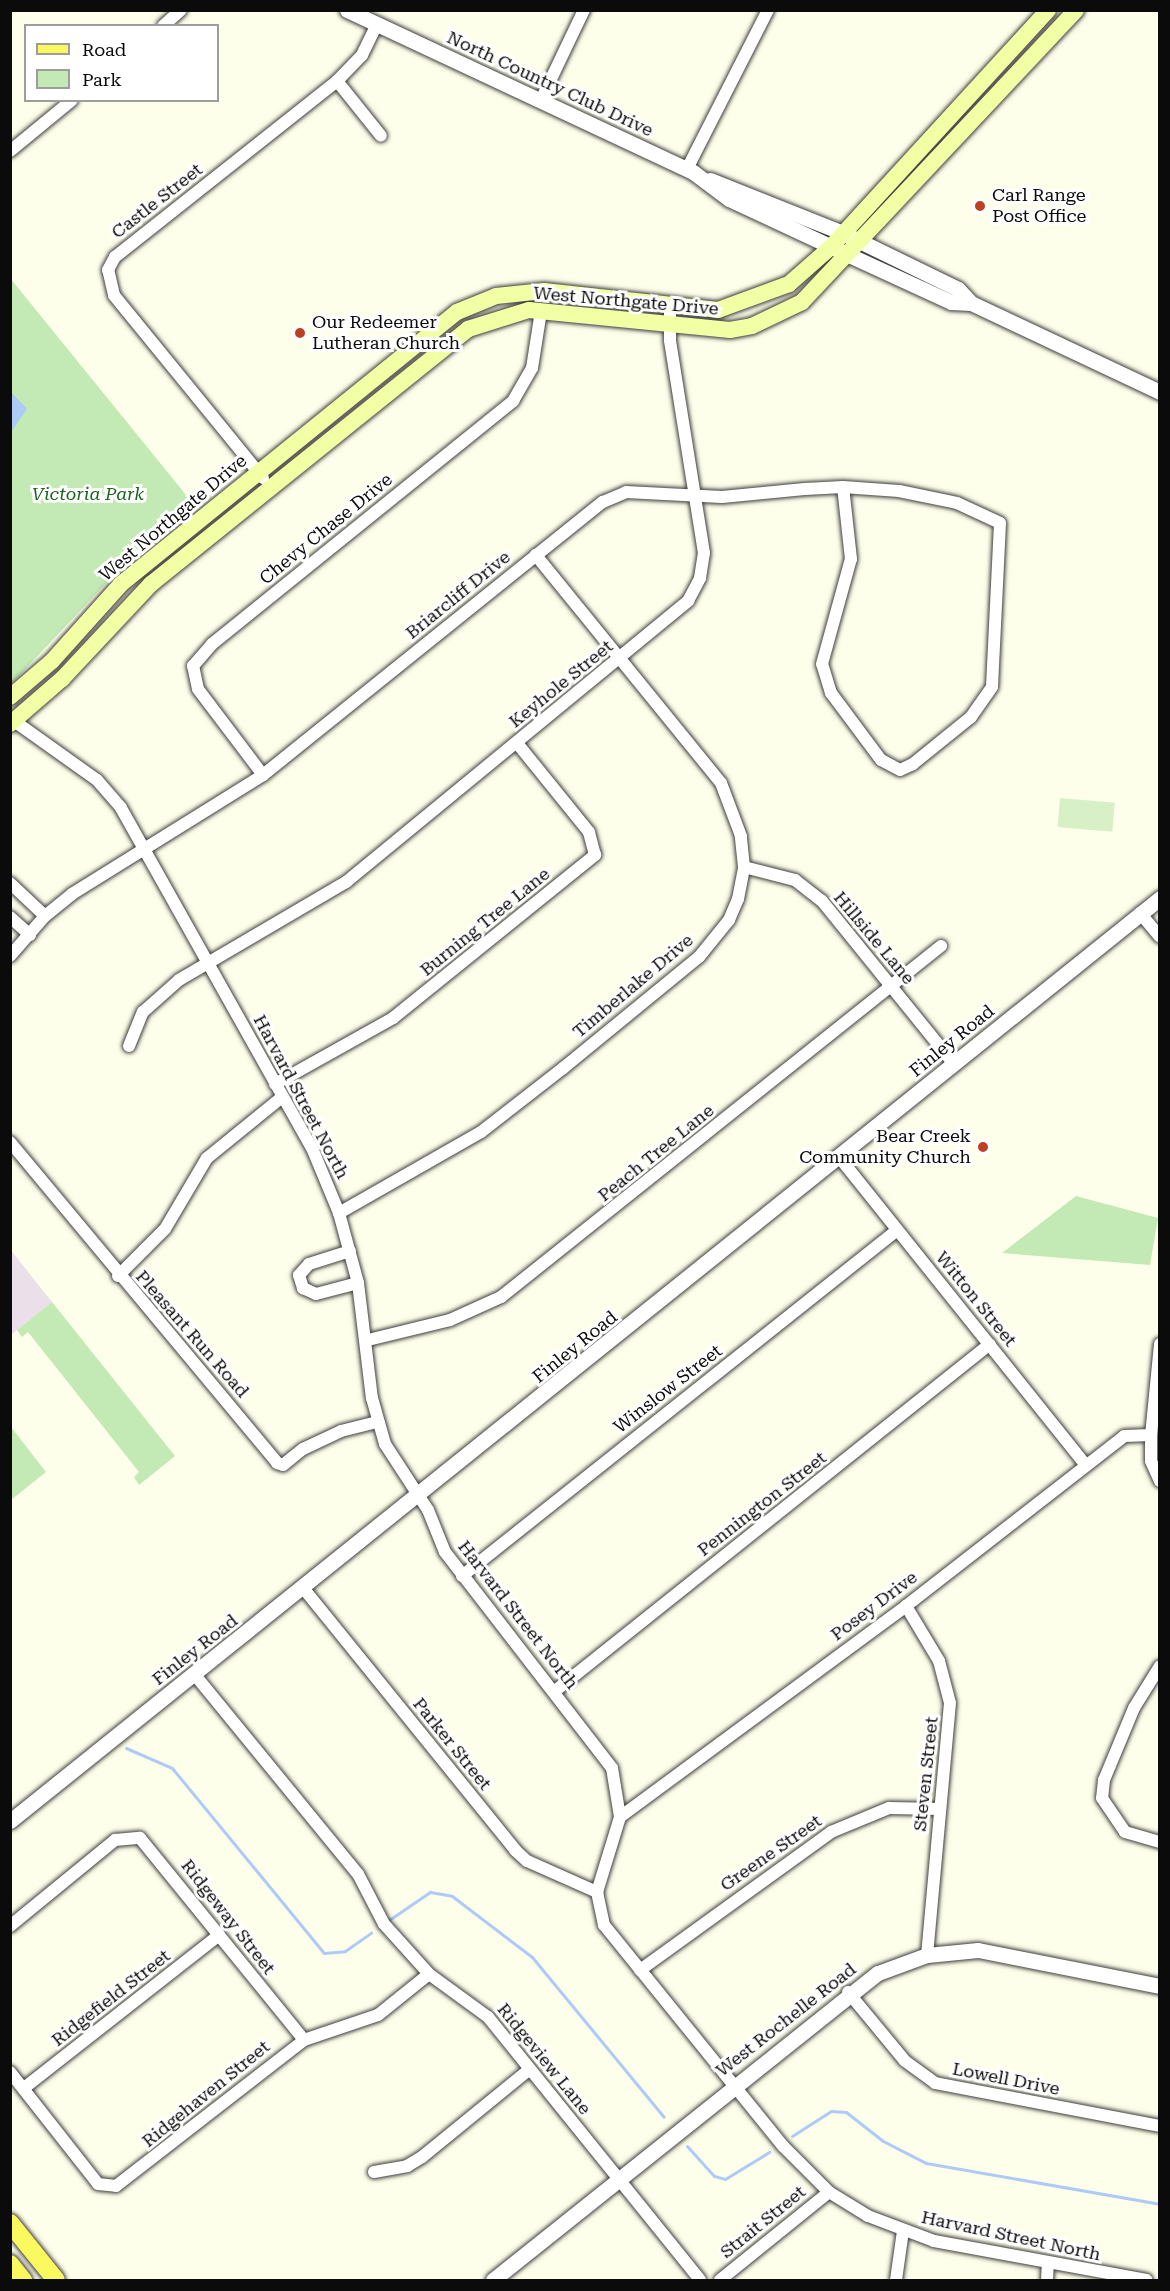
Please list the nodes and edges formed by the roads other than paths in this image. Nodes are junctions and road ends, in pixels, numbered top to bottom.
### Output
1 (182, 10) edge
2 (347, 10) edge
3 (584, 10) edge
4 (768, 10) edge
5 (1048, 10) edge
6 (1076, 10) edge
7 (165, 24) edge
8 (377, 24) junction
9 (1021, 41) junction
10 (1035, 55) junction
11 (337, 81) junction
12 (541, 100) junction
13 (70, 102) edge
14 (381, 136) dead end
15 (10, 151) edge
16 (687, 169) junction
17 (704, 178) junction
18 (843, 233) junction
19 (863, 243) junction
20 (831, 247) junction
21 (851, 256) junction
22 (971, 303) junction
23 (670, 307) junction
24 (541, 311) junction
25 (669, 328) junction
26 (421, 340) junction
27 (434, 355) junction
28 (1160, 392) edge
29 (258, 472) junction
30 (843, 487) junction
31 (270, 488) junction
32 (695, 494) junction
33 (536, 555) junction
34 (620, 659) junction
35 (10, 698) edge
36 (12, 721) edge
37 (517, 743) junction
38 (263, 775) junction
39 (145, 846) junction
40 (744, 867) junction
41 (10, 883) edge
42 (1160, 898) edge
43 (1140, 913) junction
44 (45, 916) junction
45 (10, 917) edge
46 (30, 935) junction
47 (1160, 937) edge
48 (941, 946) dead end
49 (10, 956) edge
50 (208, 962) junction
51 (891, 986) junction
52 (129, 1046) dead end
53 (954, 1064) junction
54 (275, 1084) junction
55 (282, 1097) junction
56 (10, 1142) edge
57 (839, 1157) junction
58 (339, 1213) junction
59 (897, 1231) junction
60 (350, 1251) junction
61 (118, 1276) junction
62 (358, 1283) junction
63 (368, 1340) junction
64 (990, 1344) junction
65 (1160, 1344) edge
66 (376, 1422) junction
67 (1151, 1435) junction
68 (1085, 1464) junction
69 (1160, 1481) edge
70 (419, 1496) junction
71 (462, 1576) junction
72 (304, 1589) junction
73 (906, 1606) junction
74 (1160, 1666) edge
75 (195, 1675) junction
76 (555, 1691) junction
77 (940, 1809) junction
78 (620, 1817) junction
79 (10, 1821) edge
80 (1160, 1842) edge
81 (597, 1892) junction
82 (10, 1926) edge
83 (219, 1935) junction
84 (927, 1955) junction
85 (640, 1970) junction
86 (429, 1974) junction
87 (1160, 1986) edge
88 (848, 1992) junction
89 (304, 2040) junction
90 (530, 2070) junction
91 (10, 2072) edge
92 (734, 2085) junction
93 (24, 2088) junction
94 (1160, 2126) edge
95 (374, 2172) dead end
96 (619, 2180) junction
97 (829, 2192) junction
98 (11, 2223) edge
99 (903, 2231) junction
100 (1048, 2263) junction
101 (10, 2264) edge
102 (23, 2280) edge
103 (56, 2280) edge
104 (493, 2280) edge
105 (699, 2280) edge
106 (720, 2280) edge
107 (896, 2280) edge
108 (1047, 2280) edge
109 (1146, 2280) edge

1 - 7 street
2 - 8 street, North Country Club Drive
3 - 12 street
4 - 16 street
5 - 9 main road, West Northgate Drive
6 - 10 main road, West Northgate Drive
8 - 11 street, Castle Street
8 - 12 street, North Country Club Drive
9 - 10 main road
9 - 18 main road, West Northgate Drive
10 - 19 main road, West Northgate Drive
11 - 14 street
11 - 29 street, Castle Street
12 - 16 street, North Country Club Drive
13 - 15 street
16 - 17 street, North Country Club Drive
17 - 18 street, North Country Club Drive
17 - 20 street, North Country Club Drive
18 - 19 street, North Country Club Drive
18 - 20 main road, West Northgate Drive
19 - 21 main road, West Northgate Drive
19 - 22 street, North Country Club Drive
20 - 21 street, North Country Club Drive
20 - 23 main road, West Northgate Drive
21 - 22 street, North Country Club Drive
21 - 25 main road, West Northgate Drive
22 - 28 street, North Country Club Drive
23 - 25 street, Keyhole Street
23 - 26 main road, West Northgate Drive
24 - 25 main road, West Northgate Drive
24 - 27 main road, West Northgate Drive
24 - 38 street, Chevy Chase Drive
25 - 32 street, Keyhole Street
26 - 27 main road
26 - 29 main road, West Northgate Drive
27 - 31 main road, West Northgate Drive
29 - 31 street, Castle Street
29 - 35 main road, West Northgate Drive
30 - 30 street, Briarcliff Drive
30 - 32 street, Briarcliff Drive
31 - 36 main road, West Northgate Drive
32 - 33 street, Briarcliff Drive
32 - 34 street, Keyhole Street
33 - 34 street, Timberlake Drive
33 - 38 street, Briarcliff Drive
34 - 37 street, Keyhole Street
34 - 40 street, Timberlake Drive
36 - 39 street, Harvard Street North
37 - 50 street, Keyhole Street
37 - 54 street, Burning Tree Lane
38 - 39 street, Briarcliff Drive
39 - 44 street, Briarcliff Drive
39 - 50 street, Harvard Street North
40 - 51 street, Hillside Lane
40 - 58 street, Timberlake Drive
41 - 44 street
42 - 43 street, Finley Road
43 - 47 street
43 - 53 street, Finley Road
44 - 46 street, Briarcliff Drive
45 - 46 street
46 - 49 street, Briarcliff Drive
48 - 51 street, Peach Tree Lane
50 - 52 street, Keyhole Street
50 - 54 street, Harvard Street North
51 - 53 street, Hillside Lane
51 - 63 street, Peach Tree Lane
53 - 57 street, Finley Road
54 - 55 street, Harvard Street North
55 - 58 street, Harvard Street North
55 - 61 street
56 - 61 street, Pleasant Run Road
57 - 59 street, Witton Street
57 - 70 street, Finley Road
58 - 60 street, Harvard Street North
59 - 64 street, Witton Street
59 - 71 street, Winslow Street
60 - 62 street, Harvard Street North
60 - 62 street
61 - 66 street, Pleasant Run Road
62 - 63 street, Harvard Street North
63 - 66 street, Harvard Street North
64 - 68 street, Witton Street
64 - 76 street, Pennington Street
65 - 67 street
66 - 70 street, Harvard Street North
67 - 68 street, Posey Drive
67 - 69 street
68 - 73 street, Posey Drive
70 - 71 street, Harvard Street North
70 - 72 street, Finley Road
71 - 76 street, Harvard Street North
72 - 75 street, Finley Road
72 - 81 street, Parker Street
73 - 77 street, Steven Street
73 - 78 street, Posey Drive
74 - 80 street
75 - 79 street, Finley Road
75 - 86 street, Ridgeview Lane
76 - 78 street, Harvard Street North
77 - 84 street, Steven Street
77 - 85 street, Greene Street
78 - 81 street, Harvard Street North
81 - 85 street, Harvard Street North
82 - 83 street, Ridgeway Street
83 - 89 street, Ridgeway Street
83 - 93 street, Ridgefield Street
84 - 87 street, West Rochelle Road
84 - 88 street, West Rochelle Road
85 - 92 street, Harvard Street North
86 - 89 street, Ridgehaven Street
86 - 90 street, Ridgeview Lane
88 - 92 street, West Rochelle Road
88 - 94 street, Lowell Drive
89 - 93 street, Ridgehaven Street
90 - 95 street
90 - 96 street, Ridgeview Lane
91 - 93 street
92 - 96 street, West Rochelle Road
92 - 97 street, Harvard Street North
96 - 104 street, West Rochelle Road
96 - 105 street, Ridgeview Lane
97 - 99 street, Harvard Street North
97 - 106 street, Strait Street
98 - 103 main road
99 - 100 street, Harvard Street North
99 - 107 street
100 - 108 street
100 - 109 street, Harvard Street North
101 - 102 main road

